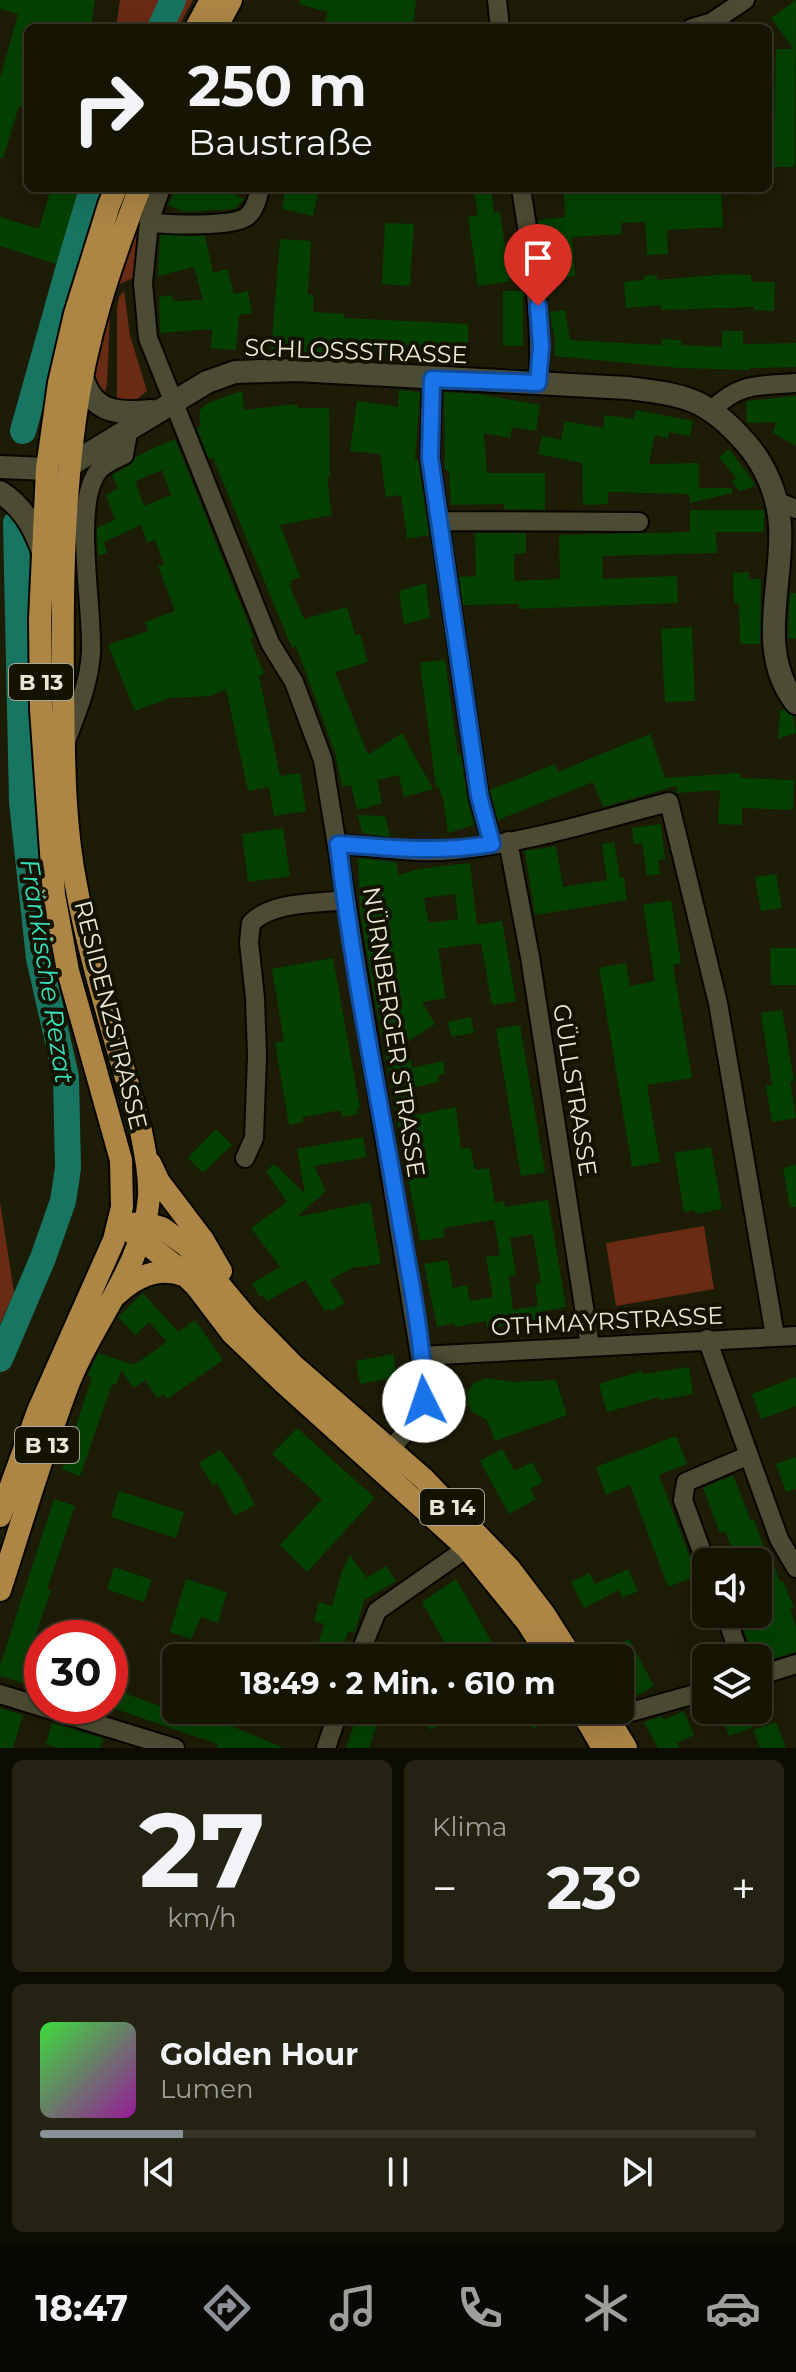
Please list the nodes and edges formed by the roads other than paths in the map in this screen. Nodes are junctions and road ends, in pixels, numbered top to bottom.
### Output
1 (211, 0) edge
2 (231, 0) edge
3 (497, 0) edge
4 (745, 0) edge
5 (198, 24) edge
6 (218, 24) edge
7 (500, 24) edge
8 (705, 24) edge
9 (114, 192) edge
10 (138, 192) edge
11 (160, 192) edge
12 (259, 192) edge
13 (522, 192) edge
14 (149, 222) junction
15 (82, 376) junction
16 (432, 379) junction
17 (538, 383) junction
18 (796, 383) edge
19 (165, 406) junction
20 (712, 410) junction
21 (129, 427) junction
22 (70, 465) junction
23 (0, 467) edge
24 (47, 469) junction
25 (0, 492) edge
26 (786, 505) edge
27 (440, 521) junction
28 (639, 522) dead end
29 (42, 549) junction
30 (796, 703) edge
31 (64, 747) junction
32 (500, 842) junction
33 (338, 844) junction
34 (345, 900) junction
35 (146, 1155) junction
36 (245, 1158) dead end
37 (129, 1228) junction
38 (187, 1277) junction
39 (225, 1289) junction
40 (107, 1305) junction
41 (775, 1336) junction
42 (796, 1336) edge
43 (707, 1339) junction
44 (590, 1346) junction
45 (420, 1356) junction
46 (747, 1456) junction
47 (384, 1458) junction
48 (0, 1516) edge
49 (701, 1548) edge
50 (461, 1552) junction
51 (796, 1568) edge
52 (0, 1590) edge
53 (364, 1644) edge
54 (541, 1644) edge
55 (563, 1644) edge
56 (796, 1664) edge
57 (772, 1672) edge
58 (0, 1694) edge
59 (692, 1695) edge
60 (334, 1724) edge
61 (603, 1728) edge
62 (175, 1748) edge
63 (326, 1748) edge
64 (626, 1748) edge

1 - 5 main road
2 - 6 main road
3 - 7 street
4 - 8 street
9 - 24 main road, RESIDENZSTRASSE / B 13
10 - 15 main road, RESIDENZSTRASSE / B 13
11 - 14 street, NÜRNBERGER STRASSE
12 - 14 street
13 - 17 street
14 - 19 street, NÜRNBERGER STRASSE
15 - 19 street
15 - 22 main road, RESIDENZSTRASSE / B 13
16 - 17 street, SCHLOSSSTRASSE
16 - 19 street, SCHLOSSSTRASSE
16 - 27 street, GÜLLSTRASSE
17 - 20 street, SCHLOSSSTRASSE
18 - 20 street
19 - 21 street, SCHLOSSSTRASSE
19 - 33 street, NÜRNBERGER STRASSE
20 - 26 street
21 - 22 street, SCHLOSSSTRASSE
21 - 31 street
22 - 24 street
22 - 31 main road, RESIDENZSTRASSE / B 13
23 - 24 street
24 - 29 main road, RESIDENZSTRASSE / B 13
25 - 29 street
26 - 30 street
27 - 28 street
27 - 32 street, GÜLLSTRASSE
29 - 37 main road, RESIDENZSTRASSE / B 13
31 - 35 main road, RESIDENZSTRASSE / B 13
32 - 33 street
32 - 41 street
32 - 44 street, GÜLLSTRASSE
33 - 34 street, NÜRNBERGER STRASSE
34 - 36 street
34 - 45 street, NÜRNBERGER STRASSE
35 - 37 main road, B 13
35 - 39 main road, B 14
37 - 38 main road, B 14
37 - 39 main road, B 14
37 - 40 main road, B 13
37 - 48 main road, B 13
38 - 40 main road, B 13
38 - 47 main road, B 14
39 - 47 main road, B 14
40 - 52 main road, B 13
41 - 42 street, OTHMAYRSTRASSE
41 - 43 street, OTHMAYRSTRASSE
43 - 44 street, OTHMAYRSTRASSE
43 - 46 street
44 - 45 street, OTHMAYRSTRASSE
45 - 47 street, NÜRNBERGER STRASSE
46 - 49 street
46 - 51 street
47 - 50 main road, B 14
47 - 55 main road, B 14
50 - 53 street
50 - 54 main road, B 14
56 - 57 street
58 - 62 street
59 - 61 street
60 - 63 street
61 - 64 main road

